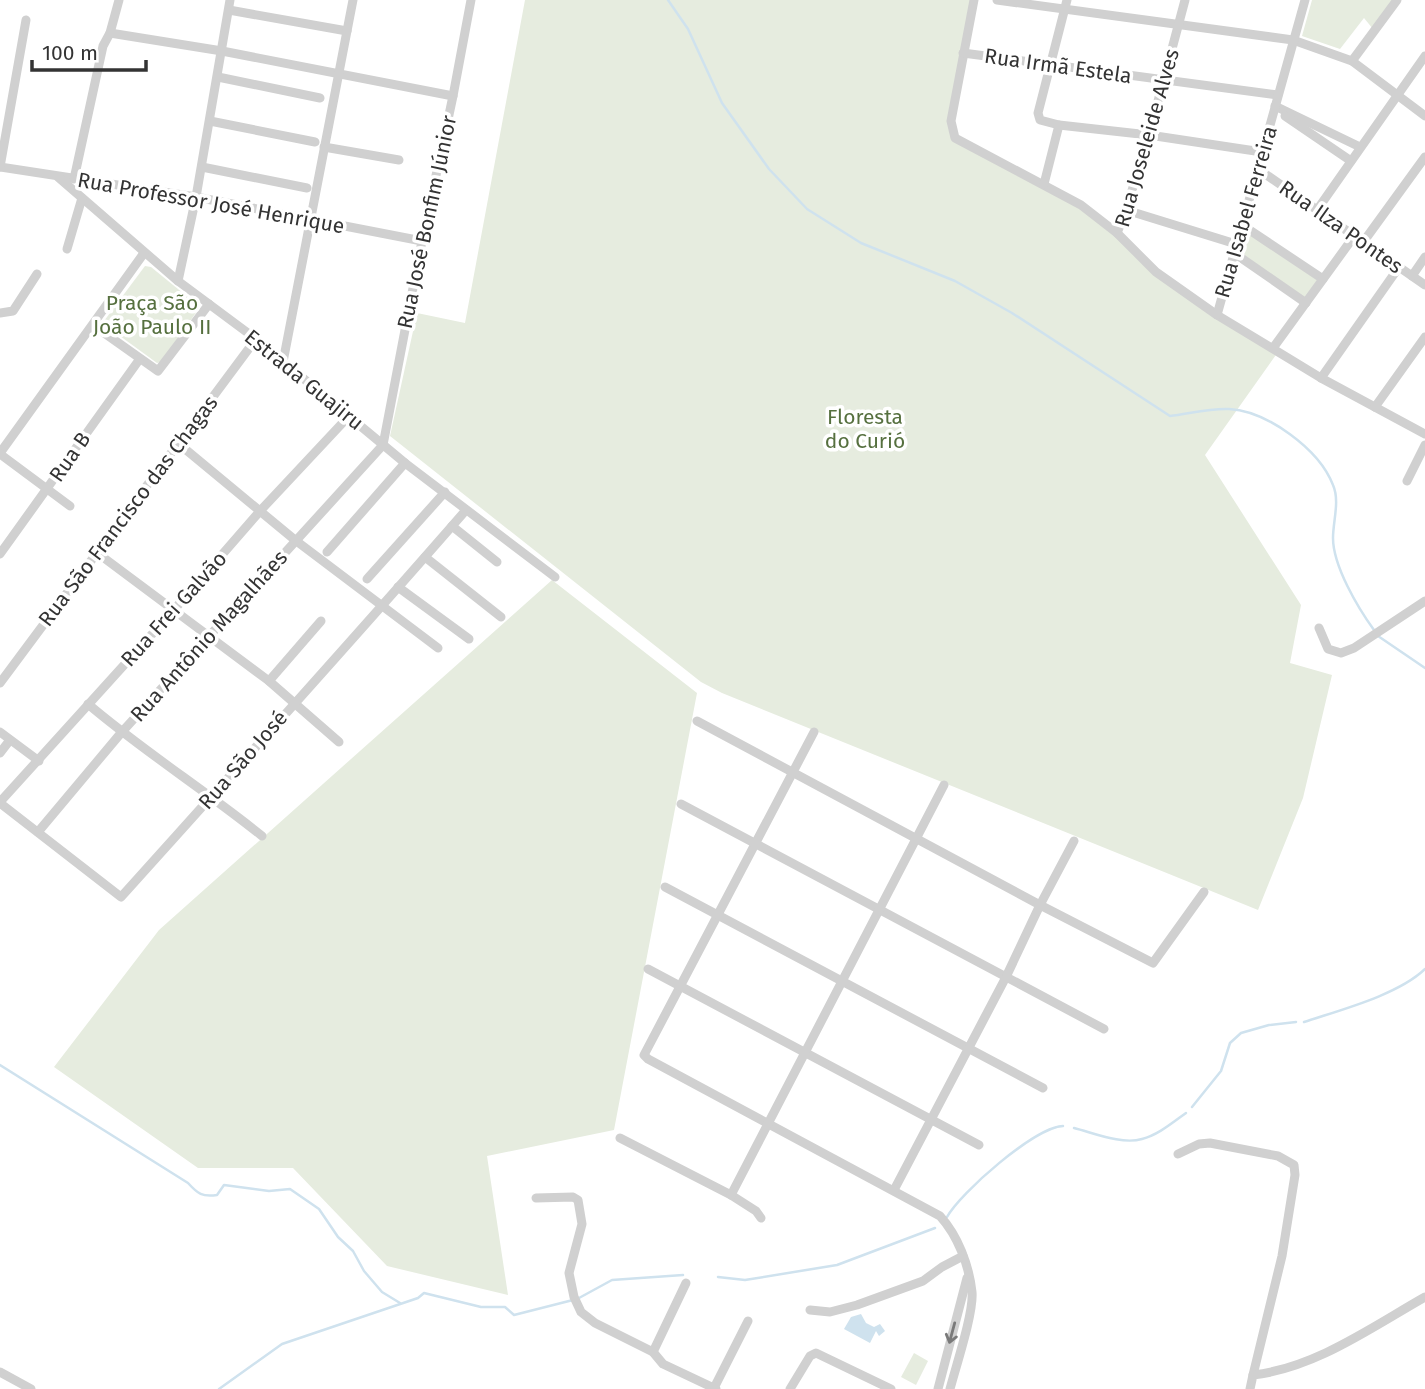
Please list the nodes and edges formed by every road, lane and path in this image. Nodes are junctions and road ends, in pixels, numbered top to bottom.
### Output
1 (119, 0) edge
2 (353, 0) edge
3 (471, 0) edge
4 (974, 0) edge
5 (997, 0) edge
6 (1185, 0) edge
7 (1305, 0) edge
8 (1397, 0) edge
9 (1011, 1) edge
10 (1065, 4) edge
11 (229, 5) edge
12 (26, 20) dead end
13 (1179, 25) junction
14 (348, 31) junction
15 (110, 33) junction
16 (1293, 40) junction
17 (222, 51) junction
18 (963, 53) junction
19 (1425, 56) edge
20 (1352, 61) junction
21 (1050, 65) junction
22 (339, 76) junction
23 (218, 77) junction
24 (1163, 80) junction
25 (1278, 95) junction
26 (453, 96) junction
27 (1397, 96) junction
28 (320, 98) dead end
29 (1275, 107) junction
30 (1425, 116) edge
31 (210, 121) junction
32 (1059, 125) junction
33 (1149, 135) junction
34 (320, 144) junction
35 (1360, 147) junction
36 (1262, 152) junction
37 (1425, 157) edge
38 (399, 160) dead end
39 (1351, 161) junction
40 (0, 167) edge
41 (202, 167) junction
42 (1258, 169) junction
43 (58, 177) junction
44 (74, 179) junction
45 (1044, 184) junction
46 (307, 188) dead end
47 (196, 197) junction
48 (82, 198) junction
49 (1126, 210) junction
50 (1317, 210) junction
51 (310, 220) junction
52 (1242, 225) junction
53 (1117, 233) junction
54 (1355, 235) junction
55 (422, 241) junction
56 (1364, 242) junction
57 (67, 248) dead end
58 (1235, 249) junction
59 (144, 253) junction
60 (1425, 257) edge
61 (1399, 267) junction
62 (37, 274) dead end
63 (1412, 276) junction
64 (1323, 279) junction
65 (178, 281) junction
66 (1425, 285) edge
67 (1306, 303) junction
68 (209, 304) junction
69 (0, 313) edge
70 (1217, 315) junction
71 (93, 325) junction
72 (1425, 337) edge
73 (256, 339) junction
74 (1273, 348) junction
75 (139, 360) junction
76 (283, 362) junction
77 (1321, 378) junction
78 (1375, 407) junction
79 (349, 416) junction
80 (1425, 434) edge
81 (179, 444) junction
82 (383, 445) junction
83 (1425, 445) edge
84 (0, 454) edge
85 (405, 463) junction
86 (1407, 481) dead end
87 (47, 489) junction
88 (444, 492) junction
89 (70, 506) dead end
90 (466, 510) junction
91 (260, 511) junction
92 (452, 526) junction
93 (295, 540) junction
94 (96, 552) junction
95 (327, 552) dead end
96 (0, 554) edge
97 (425, 557) junction
98 (497, 562) dead end
99 (555, 577) dead end
100 (367, 579) dead end
101 (398, 587) junction
102 (1425, 601) edge
103 (384, 606) junction
104 (173, 611) junction
105 (501, 617) dead end
106 (321, 621) dead end
107 (1319, 628) dead end
108 (209, 637) junction
109 (469, 639) dead end
110 (438, 648) dead end
111 (269, 681) junction
112 (0, 684) edge
113 (88, 704) junction
114 (293, 704) junction
115 (697, 721) dead end
116 (814, 732) dead end
117 (0, 733) edge
118 (121, 733) junction
119 (10, 740) junction
120 (339, 742) dead end
121 (0, 753) edge
122 (39, 761) junction
123 (793, 772) junction
124 (944, 786) dead end
125 (211, 796) junction
126 (0, 802) edge
127 (681, 804) dead end
128 (38, 832) junction
129 (262, 836) dead end
130 (917, 838) junction
131 (1074, 841) dead end
132 (755, 843) junction
133 (665, 887) dead end
134 (1204, 892) dead end
135 (1040, 905) junction
136 (879, 909) junction
137 (717, 915) junction
138 (648, 969) dead end
139 (1006, 976) junction
140 (842, 981) junction
141 (680, 986) junction
142 (1104, 1029) dead end
143 (968, 1048) junction
144 (805, 1052) junction
145 (1044, 1088) dead end
146 (931, 1119) junction
147 (767, 1125) junction
148 (620, 1138) dead end
149 (979, 1145) dead end
150 (1178, 1154) dead end
151 (894, 1190) junction
152 (731, 1195) junction
153 (536, 1198) dead end
154 (761, 1218) dead end
155 (963, 1256) junction
156 (967, 1276) junction
157 (686, 1283) dead end
158 (1425, 1297) edge
159 (810, 1310) dead end
160 (748, 1321) dead end
161 (653, 1352) junction
162 (0, 1372) edge
163 (1253, 1375) junction
164 (715, 1388) edge
165 (31, 1389) edge
166 (790, 1389) edge
167 (891, 1389) edge
168 (938, 1389) edge
169 (950, 1389) edge
170 (1250, 1389) edge

1 - 15 street
2 - 14 street
3 - 26 street, Rua José Bonfim Júnior
4 - 18 street
5 - 9 street
6 - 13 street, Rua Joseleide Alves
7 - 16 street, Rua Isabel Ferreira
8 - 20 street
9 - 10 street
10 - 13 street
10 - 21 street
11 - 14 street
11 - 17 street
12 - 40 street
13 - 16 street
13 - 24 street, Rua Joseleide Alves
14 - 22 street
15 - 17 street
15 - 44 street
16 - 20 street
16 - 25 street, Rua Isabel Ferreira
17 - 22 street
17 - 23 street
18 - 21 street, Rua Irmã Estela
18 - 45 street
19 - 27 street
20 - 27 street
21 - 24 street, Rua Irmã Estela
21 - 32 street
22 - 26 street
22 - 34 street
23 - 28 street
23 - 31 street
24 - 25 street, Rua Irmã Estela
24 - 33 street, Rua Joseleide Alves
25 - 29 street, Rua Isabel Ferreira
26 - 55 street, Rua José Bonfim Júnior
27 - 30 street
27 - 35 street
29 - 35 street
29 - 36 street, Rua Isabel Ferreira
29 - 39 street
31 - 34 street
31 - 41 street
32 - 33 street
32 - 45 street
33 - 36 street
33 - 49 street, Rua Joseleide Alves
34 - 38 street
34 - 51 street
35 - 39 street
36 - 42 street, Rua Isabel Ferreira
37 - 56 street
39 - 50 street
40 - 43 street, Rua Professor José Henrique
41 - 46 street
41 - 47 street
42 - 50 street, Rua Ilza Pontes
42 - 52 street, Rua Isabel Ferreira
43 - 44 street, Rua Professor José Henrique
43 - 48 street, Estrada Guajiru
44 - 47 street, Rua Professor José Henrique
45 - 53 street
47 - 51 street, Rua Professor José Henrique
47 - 65 street
48 - 57 street
48 - 59 street, Estrada Guajiru
49 - 53 street, Rua Joseleide Alves
49 - 58 street
50 - 54 street, Rua Ilza Pontes
51 - 55 street, Rua Professor José Henrique
51 - 76 street
52 - 58 street, Rua Isabel Ferreira
52 - 64 street
53 - 70 street, Rua Joseleide Alves
54 - 56 street, Rua Ilza Pontes
54 - 64 street
55 - 82 street, Rua José Bonfim Júnior
56 - 61 street, Rua Ilza Pontes
58 - 67 street
58 - 70 street, Rua Isabel Ferreira
59 - 65 street, Estrada Guajiru
59 - 71 street
60 - 63 street
61 - 63 street, Rua Ilza Pontes
61 - 77 street
62 - 69 street
63 - 66 street, Rua Ilza Pontes
64 - 67 street
65 - 68 street, Estrada Guajiru
67 - 74 street
68 - 73 street, Estrada Guajiru
68 - 75 street
70 - 74 street, Rua Isabel Ferreira
71 - 75 street
71 - 84 street
72 - 78 street
73 - 76 street, Estrada Guajiru
73 - 81 street, Rua São Francisco das Chagas
74 - 77 street, Rua Isabel Ferreira
75 - 87 street, Rua B
76 - 79 street, Estrada Guajiru
77 - 78 street, Rua Isabel Ferreira
78 - 80 street, Rua Isabel Ferreira
79 - 82 street, Estrada Guajiru
79 - 91 street, Rua Frei Galvão
81 - 91 street
81 - 94 street, Rua São Francisco das Chagas
82 - 85 street, Estrada Guajiru
82 - 93 street, Rua Antônio Magalhães
83 - 86 street
84 - 87 street
85 - 88 street, Estrada Guajiru
85 - 95 street
87 - 89 street
87 - 96 street, Rua B
88 - 90 street, Estrada Guajiru
88 - 100 street
90 - 92 street, Rua São José
90 - 99 street, Estrada Guajiru
91 - 93 street
91 - 104 street, Rua Frei Galvão
92 - 97 street, Rua São José
92 - 98 street
93 - 103 street
93 - 108 street, Rua Antônio Magalhães
94 - 104 street
94 - 112 street, Rua São Francisco das Chagas
97 - 101 street, Rua São José
97 - 105 street
101 - 103 street, Rua São José
101 - 109 street
102 - 107 street
103 - 110 street
103 - 114 street, Rua São José
104 - 108 street
104 - 113 street, Rua Frei Galvão
106 - 111 street
108 - 111 street
108 - 118 street, Rua Antônio Magalhães
111 - 114 street
113 - 118 street
113 - 122 street, Rua Frei Galvão
114 - 120 street
114 - 125 street, Rua São José
115 - 123 street
116 - 123 street
117 - 119 street
118 - 125 street
118 - 128 street, Rua Antônio Magalhães
119 - 121 street
119 - 122 street
122 - 126 street, Rua Frei Galvão
123 - 130 street
123 - 132 street
124 - 130 street
125 - 128 street, Rua São José
125 - 129 street
126 - 128 street, Rua São José
127 - 132 street
130 - 135 street
130 - 136 street
131 - 135 street
132 - 136 street
132 - 137 street
133 - 137 street
134 - 135 street
135 - 139 street
136 - 139 street
136 - 140 street
137 - 140 street
137 - 141 street
138 - 141 street
139 - 142 street
139 - 143 street
140 - 143 street
140 - 144 street
141 - 144 street
141 - 147 street
143 - 145 street
143 - 146 street
144 - 146 street
144 - 147 street
146 - 149 street
146 - 151 street
147 - 151 street
147 - 152 street
148 - 152 street
150 - 163 street
151 - 155 street
152 - 154 street
153 - 161 street
155 - 156 street
155 - 159 street
156 -> 168 street
156 - 169 street
157 - 161 street
158 - 163 street
160 - 164 street
161 - 164 street
162 - 165 street
163 - 170 street
166 - 167 street

